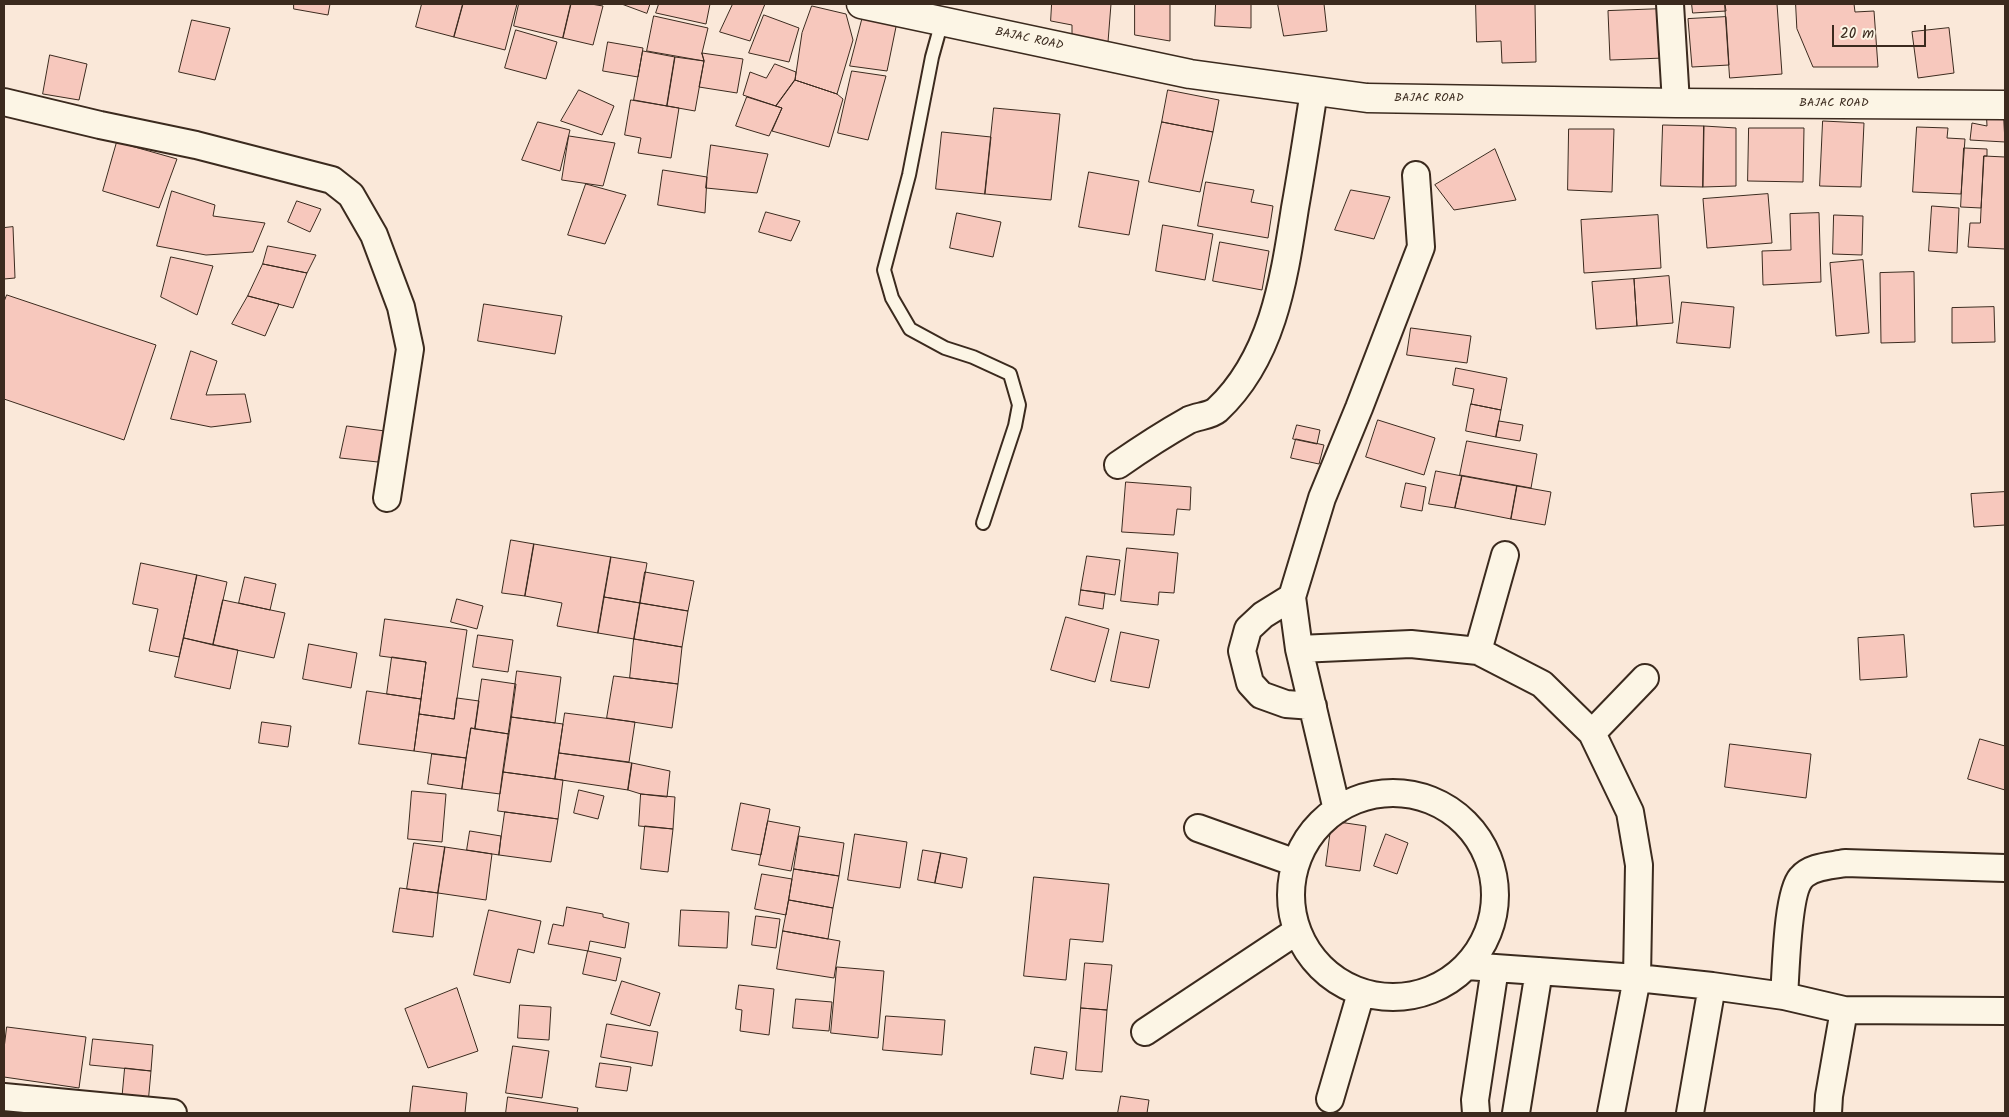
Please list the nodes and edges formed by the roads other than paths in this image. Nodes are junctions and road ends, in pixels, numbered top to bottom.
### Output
1 (862, 4) edge
2 (1670, 4) edge
3 (942, 21) junction
4 (1314, 91) junction
5 (4, 102) edge
6 (1676, 103) junction
7 (2005, 106) edge
8 (1416, 175) dead end
9 (1118, 465) dead end
10 (387, 498) dead end
11 (983, 523) dead end
12 (1505, 555) dead end
13 (1292, 597) junction
14 (1299, 649) junction
15 (1478, 651) junction
16 (1645, 678) dead end
17 (1313, 706) junction
18 (1592, 733) junction
19 (1337, 810) junction
20 (1198, 828) dead end
21 (1296, 863) junction
22 (2005, 868) edge
23 (1297, 931) junction
24 (1467, 966) junction
25 (1496, 968) junction
26 (1539, 971) junction
27 (1637, 978) junction
28 (1712, 986) junction
29 (1361, 993) junction
30 (1784, 996) junction
31 (1844, 1010) junction
32 (2005, 1010) edge
33 (1145, 1032) dead end
34 (4, 1097) edge
35 (1330, 1099) dead end
36 (173, 1113) edge
37 (1476, 1113) edge
38 (1516, 1113) edge
39 (1611, 1113) edge
40 (1690, 1113) edge
41 (1828, 1113) edge

1 - 3 street, BAJAC ROAD
2 - 6 street
3 - 4 street, BAJAC ROAD
3 - 11 lane
4 - 6 street, BAJAC ROAD
4 - 9 street
5 - 10 street
6 - 7 street, BAJAC ROAD
8 - 13 street
12 - 15 street
13 - 14 street
13 - 17 street
14 - 15 street
14 - 17 street
15 - 18 street
16 - 18 street
17 - 19 street
18 - 27 street
19 - 21 street
19 - 24 street
20 - 21 street
21 - 23 street
22 - 30 street
23 - 29 street
23 - 33 street
24 - 25 street
24 - 29 street
25 - 26 street
25 - 37 street
26 - 27 street
26 - 38 street
27 - 28 street
27 - 39 street
28 - 30 street
28 - 40 street
29 - 35 street
30 - 31 street
31 - 32 street
31 - 41 street
34 - 36 street

